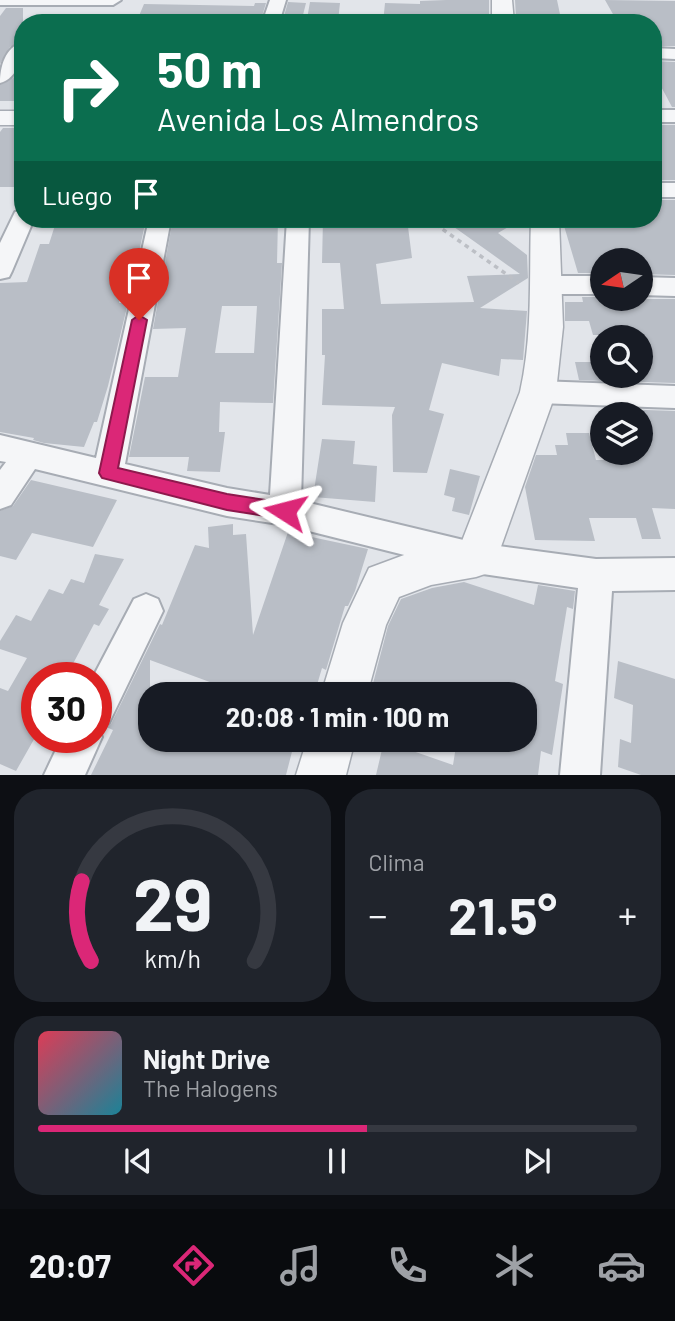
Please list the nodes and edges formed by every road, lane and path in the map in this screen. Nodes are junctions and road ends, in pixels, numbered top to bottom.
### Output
1 (0, 0) edge
2 (58, 0) edge
3 (113, 0) edge
4 (14, 55) edge
5 (0, 77) edge
6 (18, 228) edge
7 (158, 228) edge
8 (298, 228) edge
9 (442, 228) edge
10 (544, 228) edge
11 (0, 271) edge
12 (653, 286) edge
13 (590, 287) edge
14 (675, 287) edge
15 (547, 294) junction
16 (538, 392) junction
17 (675, 397) edge
18 (14, 452) edge
19 (108, 473) junction
20 (0, 495) edge
21 (285, 511) junction
22 (476, 558) junction
23 (675, 574) edge
24 (596, 575) junction
25 (145, 611) dead end
26 (112, 678) edge
27 (348, 682) edge
28 (328, 752) edge
29 (75, 753) edge
30 (64, 775) edge
31 (321, 775) edge
32 (580, 775) edge

1 - 2 street
2 - 3 street
4 - 5 street
6 - 11 street
7 - 19 street
8 - 21 street
9 - 15 path
10 - 15 street
12 - 14 street
13 - 15 street
15 - 16 street
16 - 17 street
16 - 22 street
18 - 19 street
18 - 20 street
19 - 21 street
21 - 22 street
22 - 24 street
22 - 27 street
23 - 24 street
24 - 32 street
25 - 26 street
28 - 31 street
29 - 30 street

